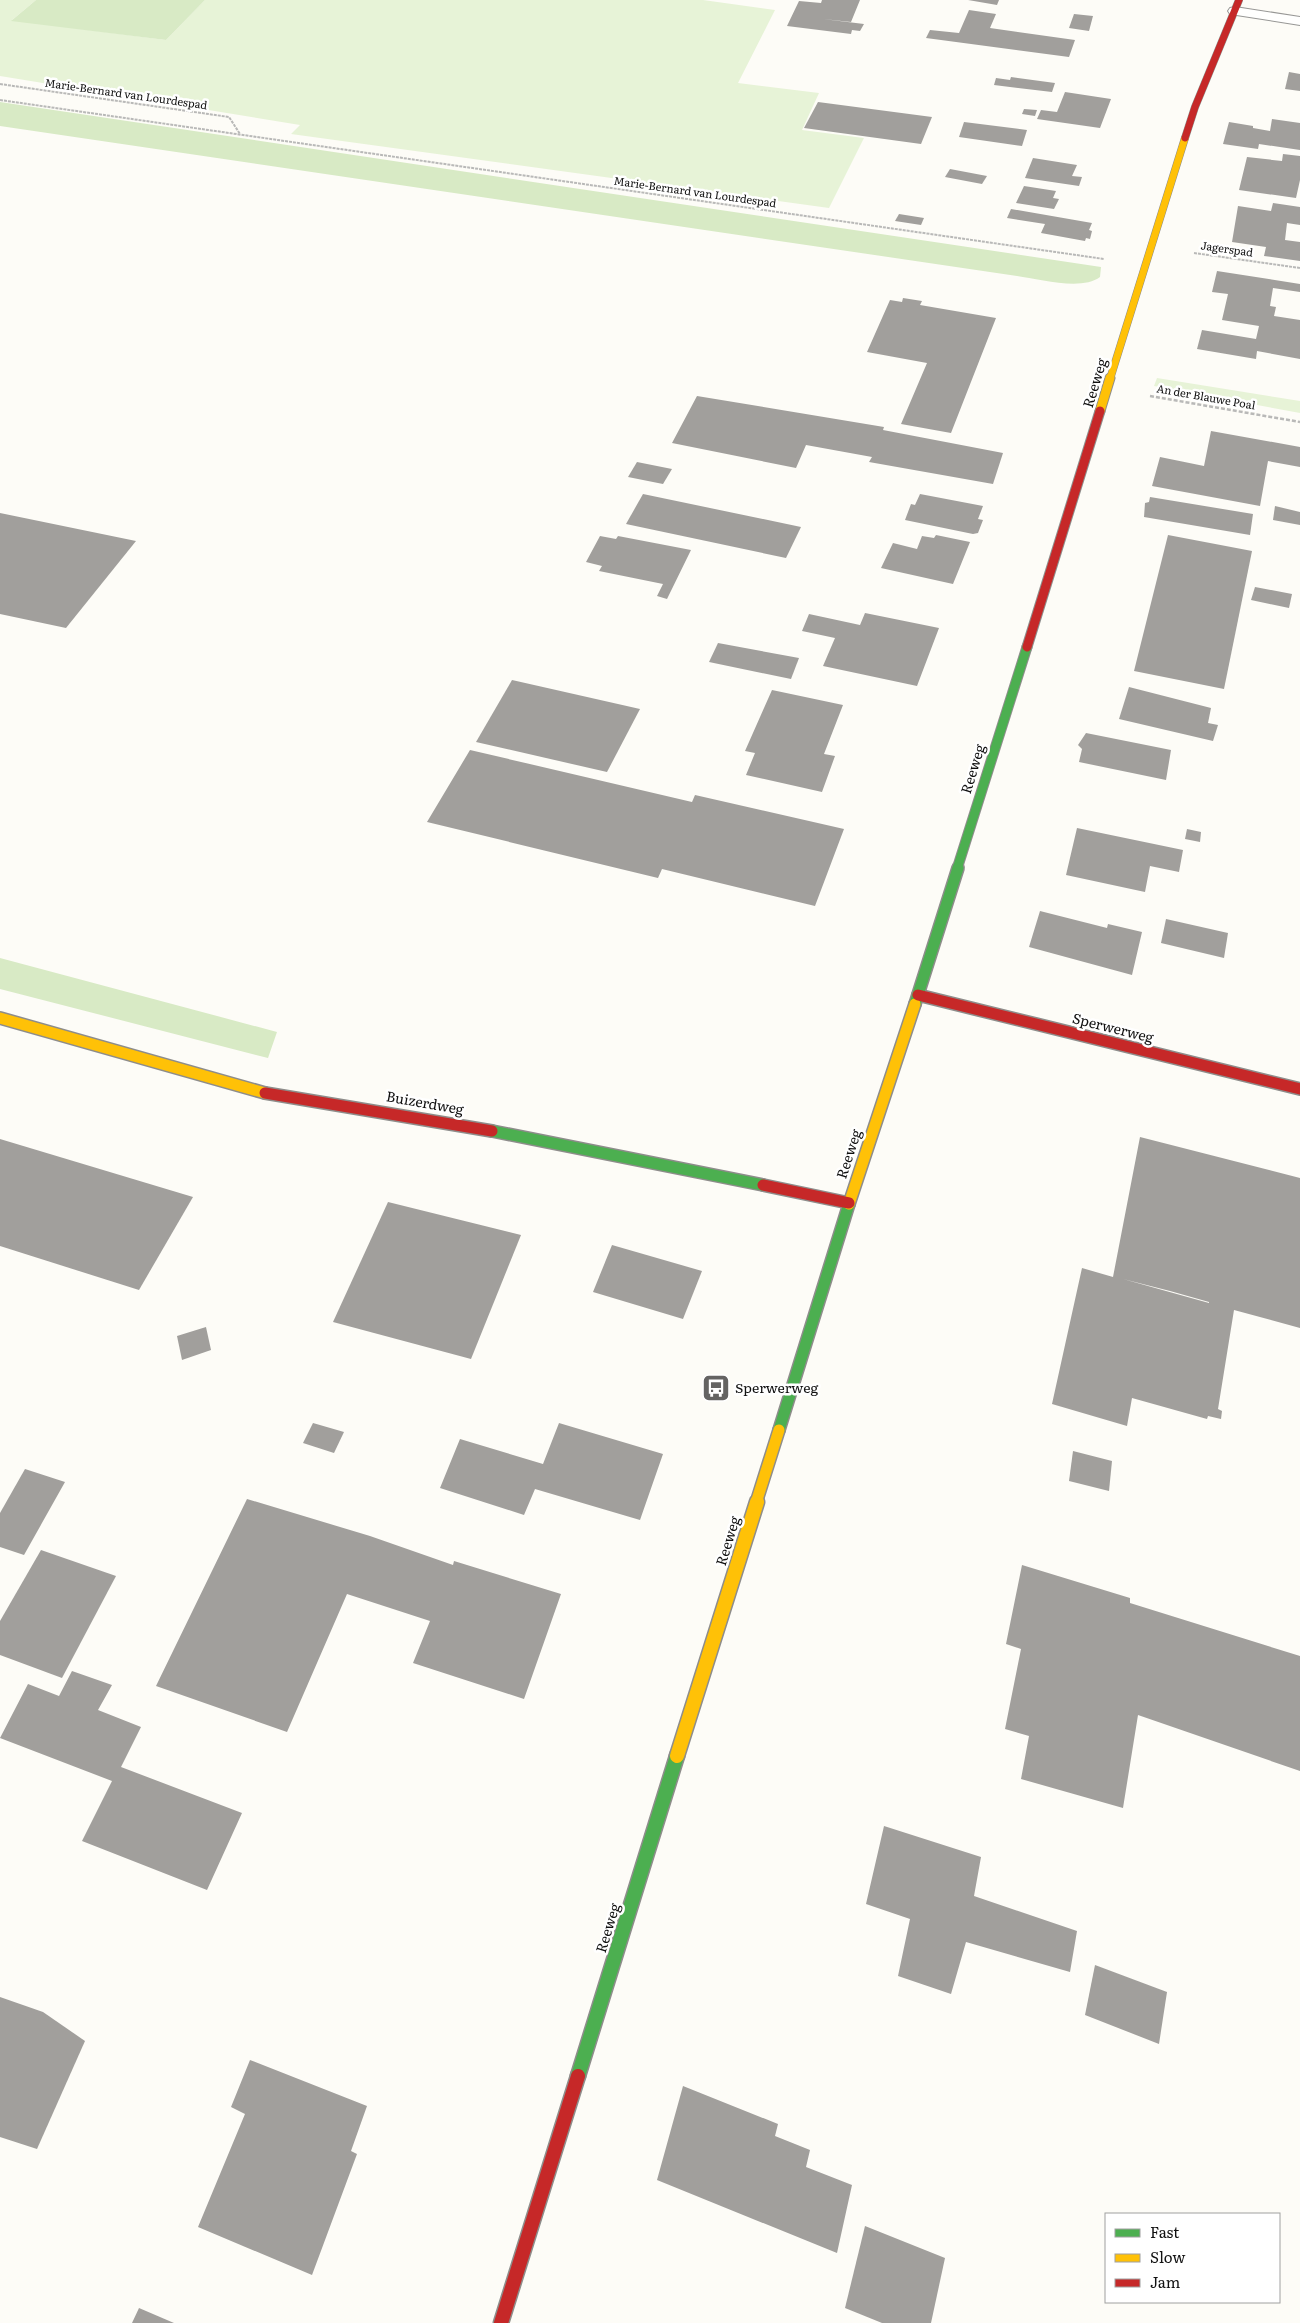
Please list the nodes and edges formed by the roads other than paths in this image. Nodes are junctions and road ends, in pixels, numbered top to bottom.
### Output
1 (1237, 6) edge
2 (1300, 21) edge
3 (918, 995) junction
4 (0, 1018) edge
5 (1300, 1090) edge
6 (849, 1203) junction
7 (501, 2323) edge

1 - 2 street
1 - 3 street, Reeweg
3 - 5 street, Sperwerweg
3 - 6 street, Reeweg
4 - 6 street, Buizerdweg
6 - 7 street, Reeweg

